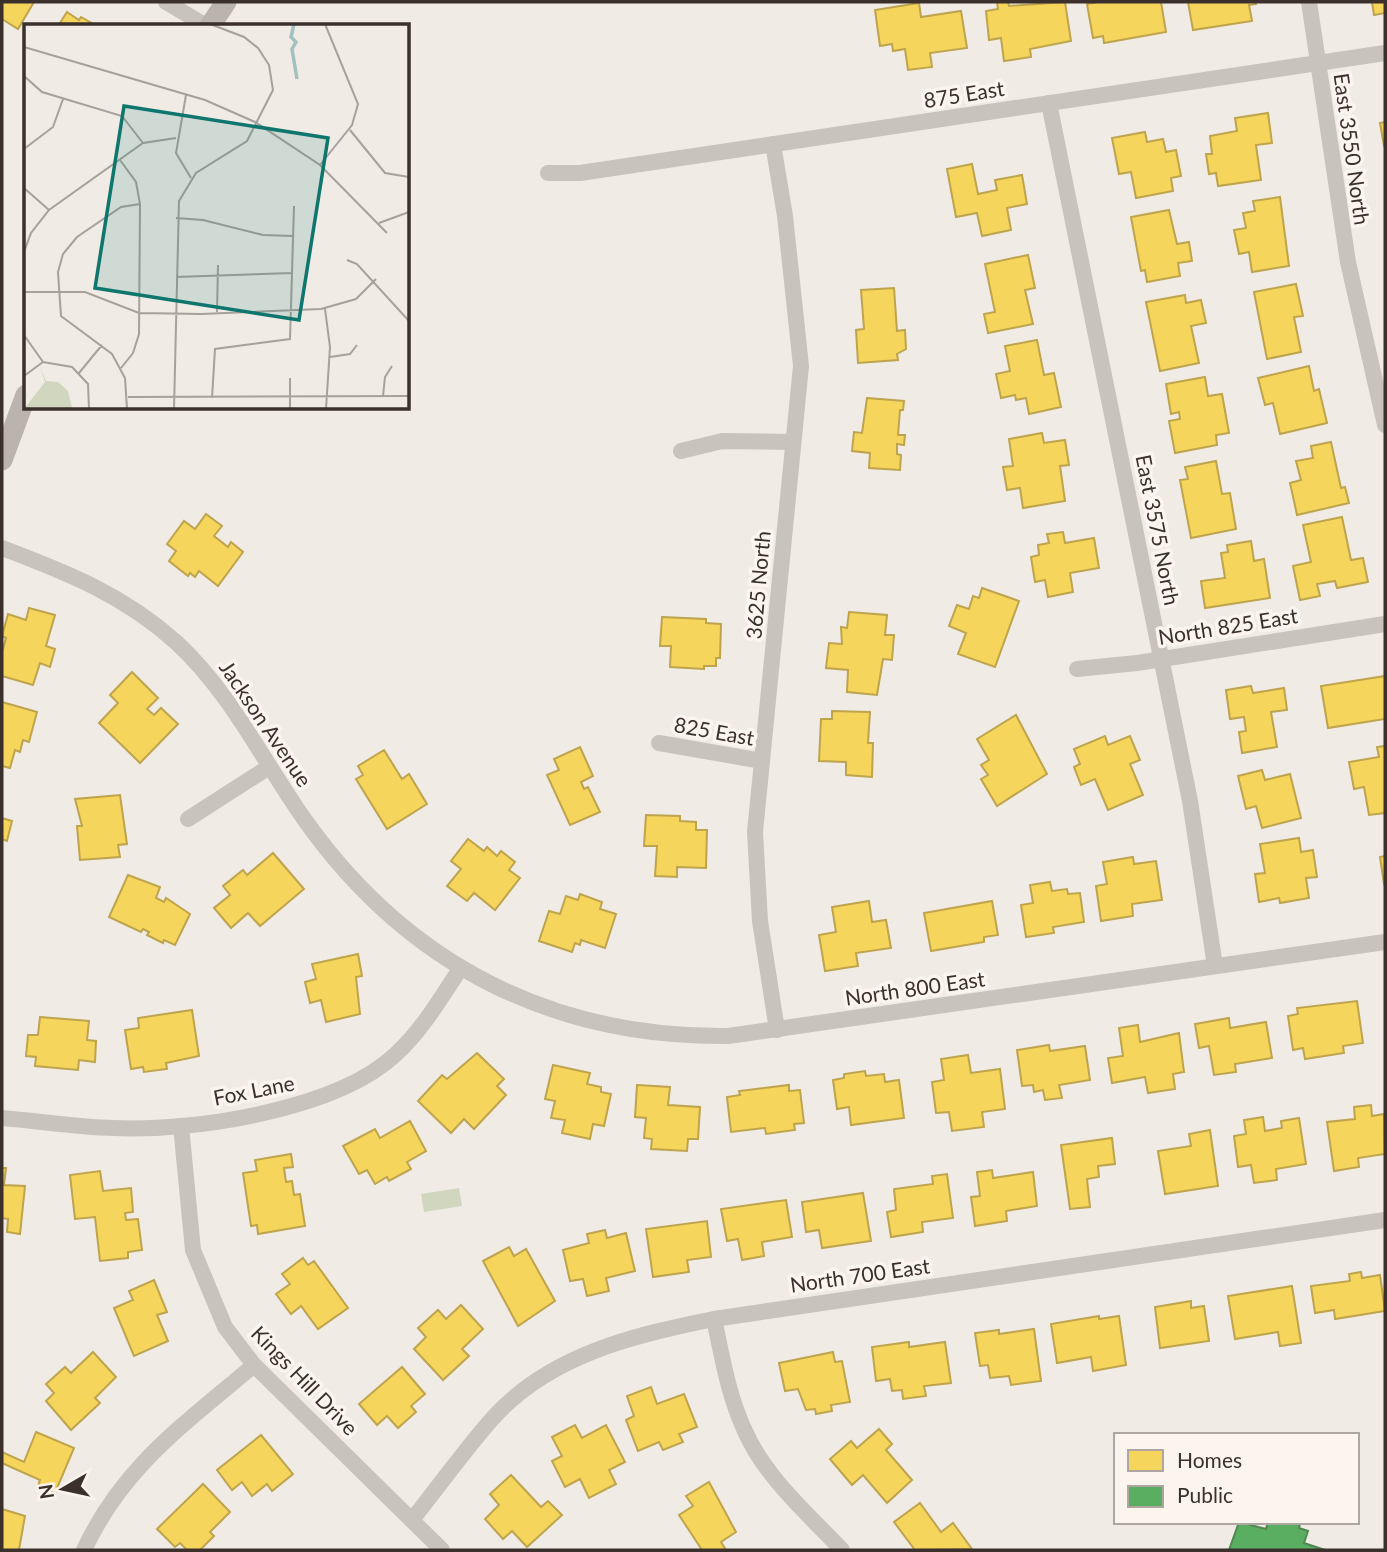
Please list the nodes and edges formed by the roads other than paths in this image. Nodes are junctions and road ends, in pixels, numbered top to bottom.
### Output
1 (166, 2) edge
2 (226, 2) edge
3 (1308, 2) edge
4 (204, 24) edge
5 (210, 24) edge
6 (1385, 53) edge
7 (1317, 63) junction
8 (1049, 103) junction
9 (773, 144) junction
10 (548, 173) dead end
11 (24, 400) edge
12 (1385, 425) edge
13 (792, 442) junction
14 (681, 451) dead end
15 (2, 460) edge
16 (2, 548) edge
17 (1385, 624) edge
18 (1161, 659) junction
19 (1077, 669) dead end
20 (659, 743) dead end
21 (762, 761) junction
22 (269, 767) junction
23 (188, 820) dead end
24 (1385, 942) edge
25 (1215, 966) junction
26 (460, 969) junction
27 (776, 1030) junction
28 (2, 1118) edge
29 (181, 1126) junction
30 (1385, 1220) edge
31 (714, 1319) junction
32 (254, 1366) junction
33 (412, 1520) junction
34 (84, 1550) edge
35 (442, 1550) edge
36 (842, 1550) edge

1 - 4 street
2 - 5 street
3 - 7 street, East 3550 North
6 - 7 street, 875 East
7 - 8 street, 875 East
7 - 12 street, East 3550 North
8 - 9 street, 875 East
8 - 18 street, East 3575 North
9 - 10 street, 875 East
9 - 13 street, 3625 North
11 - 15 street
13 - 14 street
13 - 21 street, 3625 North
16 - 22 street, Jackson Avenue
17 - 18 street, North 825 East
18 - 19 street, North 825 East
18 - 25 street, East 3575 North
20 - 21 street, 825 East
21 - 27 street, 3625 North
22 - 23 street
22 - 26 street, Jackson Avenue
24 - 25 street, North 800 East
25 - 27 street, North 800 East
26 - 27 street, North 800 East
26 - 29 street, Fox Lane
28 - 29 street, Fox Lane
29 - 32 street, Kings Hill Drive
30 - 31 street, North 700 East
31 - 33 street, North 700 East
31 - 36 street
32 - 33 street, Kings Hill Drive
32 - 34 street
33 - 35 street, Kings Hill Drive

